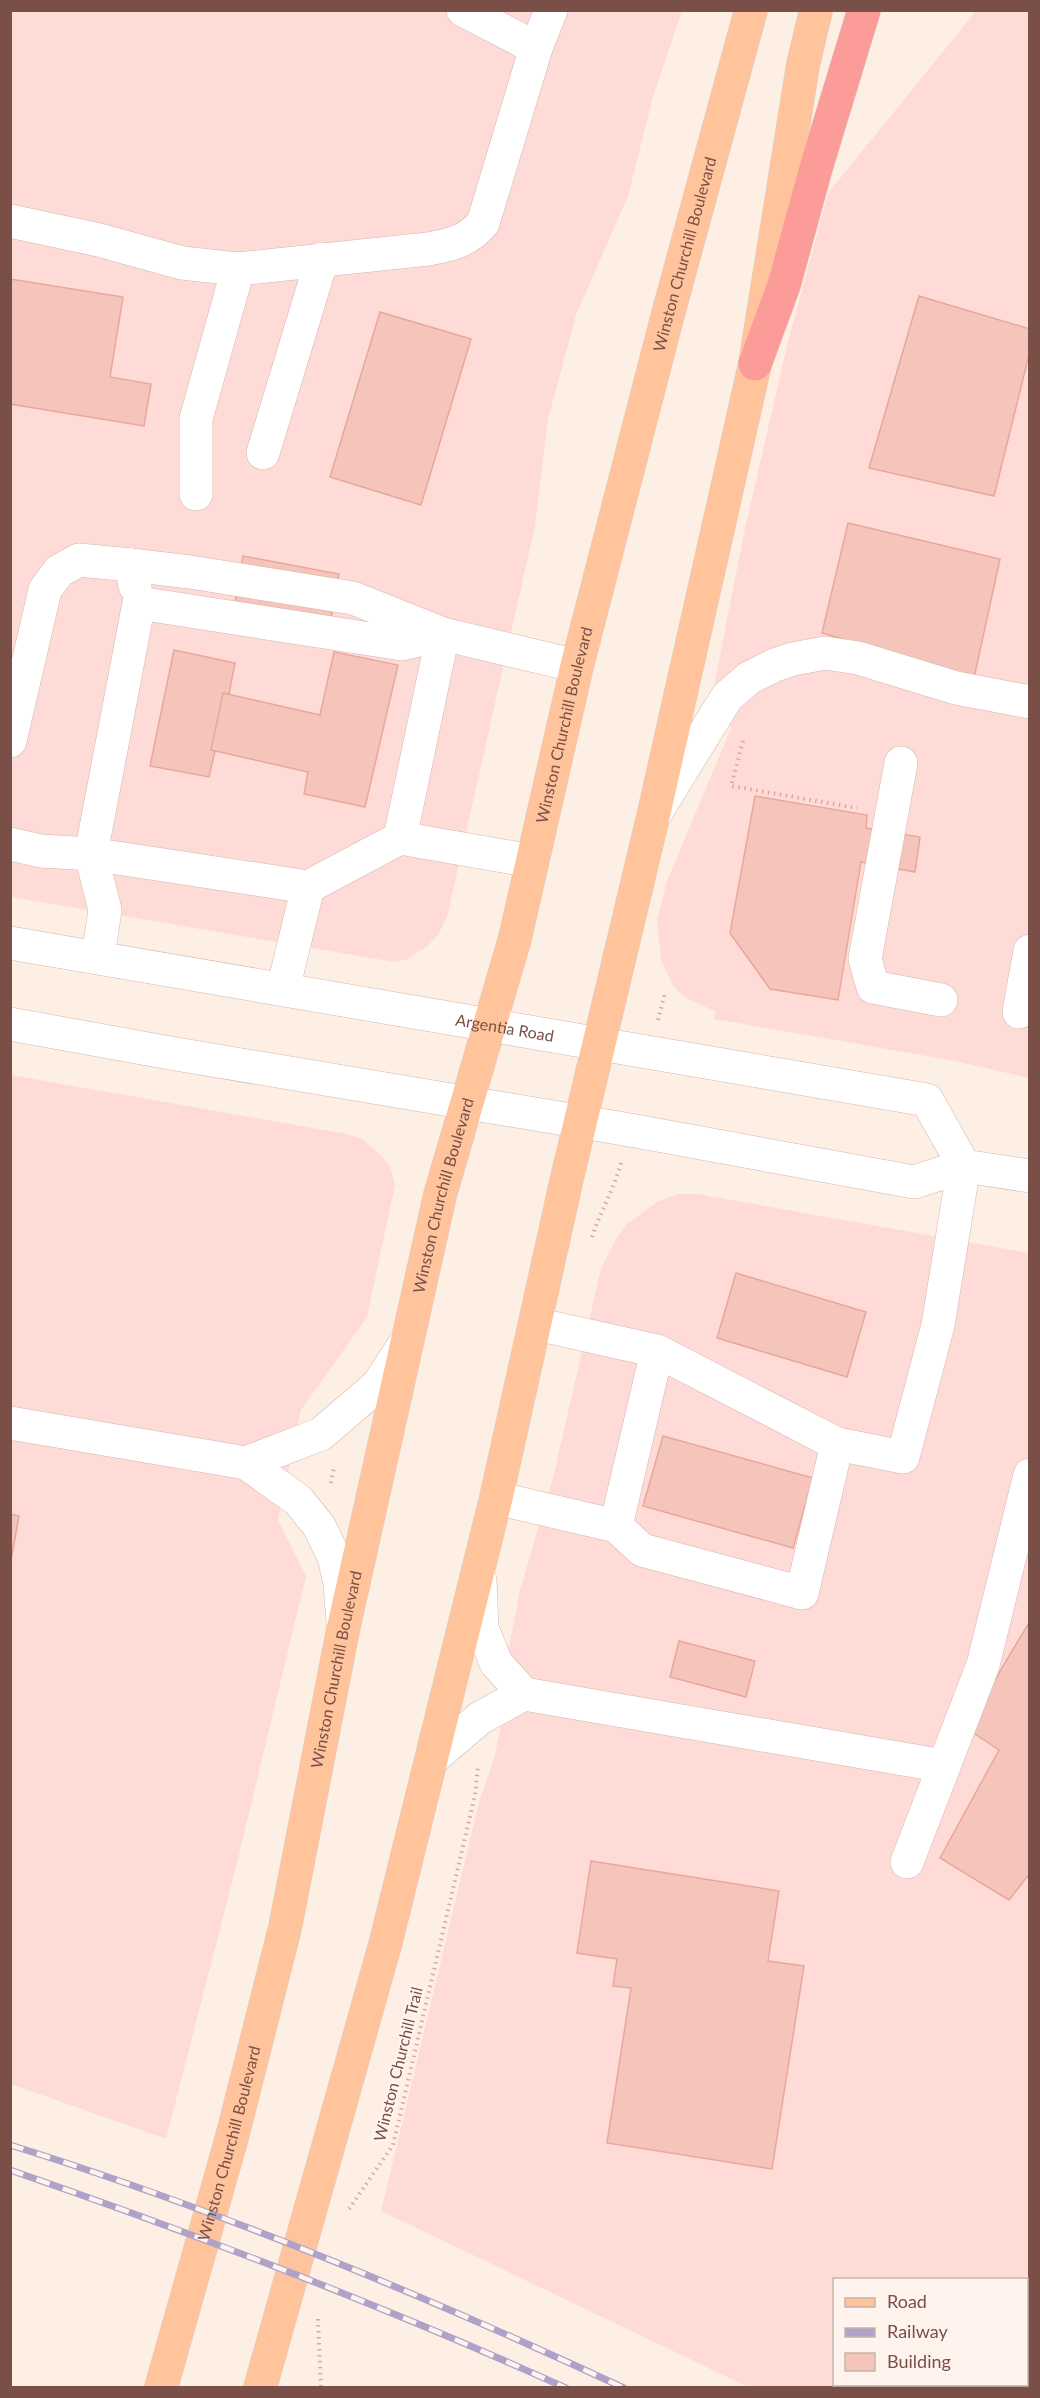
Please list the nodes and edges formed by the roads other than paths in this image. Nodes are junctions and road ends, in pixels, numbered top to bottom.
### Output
1 (463, 10) edge
2 (551, 10) edge
3 (751, 10) edge
4 (816, 10) edge
5 (864, 10) edge
6 (536, 48) junction
7 (10, 221) edge
8 (322, 259) junction
9 (238, 269) junction
10 (755, 364) junction
11 (263, 453) dead end
12 (196, 494) dead end
13 (131, 565) junction
14 (139, 603) junction
15 (443, 634) junction
16 (577, 666) junction
17 (1029, 702) edge
18 (10, 741) edge
19 (901, 763) dead end
20 (653, 817) junction
21 (400, 838) junction
22 (10, 844) edge
23 (91, 854) junction
24 (532, 861) junction
25 (308, 887) junction
26 (10, 943) edge
27 (1029, 951) edge
28 (98, 957) junction
29 (283, 988) junction
30 (941, 1000) dead end
31 (1019, 1012) dead end
32 (10, 1024) edge
33 (490, 1024) junction
34 (600, 1043) junction
35 (467, 1104) junction
36 (581, 1123) junction
37 (964, 1166) junction
38 (1029, 1176) edge
39 (536, 1324) junction
40 (406, 1342) junction
41 (657, 1351) junction
42 (10, 1423) edge
43 (837, 1444) junction
44 (246, 1463) junction
45 (1029, 1474) edge
46 (496, 1498) junction
47 (616, 1526) junction
48 (480, 1568) junction
49 (343, 1630) junction
50 (524, 1694) junction
51 (432, 1759) junction
52 (944, 1766) junction
53 (907, 1862) dead end
54 (161, 2388) edge
55 (260, 2388) edge

1 - 6 street
2 - 6 street
3 - 16 main road, Winston Churchill Boulevard
4 - 10 main road
5 - 10 highway
6 - 8 street
7 - 9 street
8 - 9 street
8 - 11 street
9 - 12 street
10 - 20 main road
13 - 14 street
13 - 15 street
13 - 18 street
14 - 15 street
14 - 23 street
15 - 16 street
15 - 21 street
16 - 24 main road, Winston Churchill Boulevard
17 - 20 street
19 - 30 street
20 - 34 main road
21 - 24 street
21 - 25 street
22 - 23 street
23 - 25 street
23 - 28 street
24 - 33 main road, Winston Churchill Boulevard
25 - 29 street
26 - 28 street, Argentia Road
27 - 31 street
28 - 29 street, Argentia Road
29 - 33 street, Argentia Road
32 - 35 street
33 - 34 street, Argentia Road
33 - 35 main road, Winston Churchill Boulevard
34 - 36 main road
34 - 37 street, Argentia Road
35 - 36 street
35 - 40 main road, Winston Churchill Boulevard
36 - 37 street
36 - 39 main road
37 - 38 street
37 - 43 street
39 - 41 street
39 - 46 main road
40 - 44 street
40 - 49 main road, Winston Churchill Boulevard
41 - 43 street
41 - 47 street
42 - 44 street
43 - 47 street
44 - 49 street
45 - 52 street
46 - 47 street
46 - 48 main road
48 - 50 street
48 - 51 main road
49 - 54 main road, Winston Churchill Boulevard
50 - 51 street
50 - 52 street
51 - 55 main road
52 - 53 street

